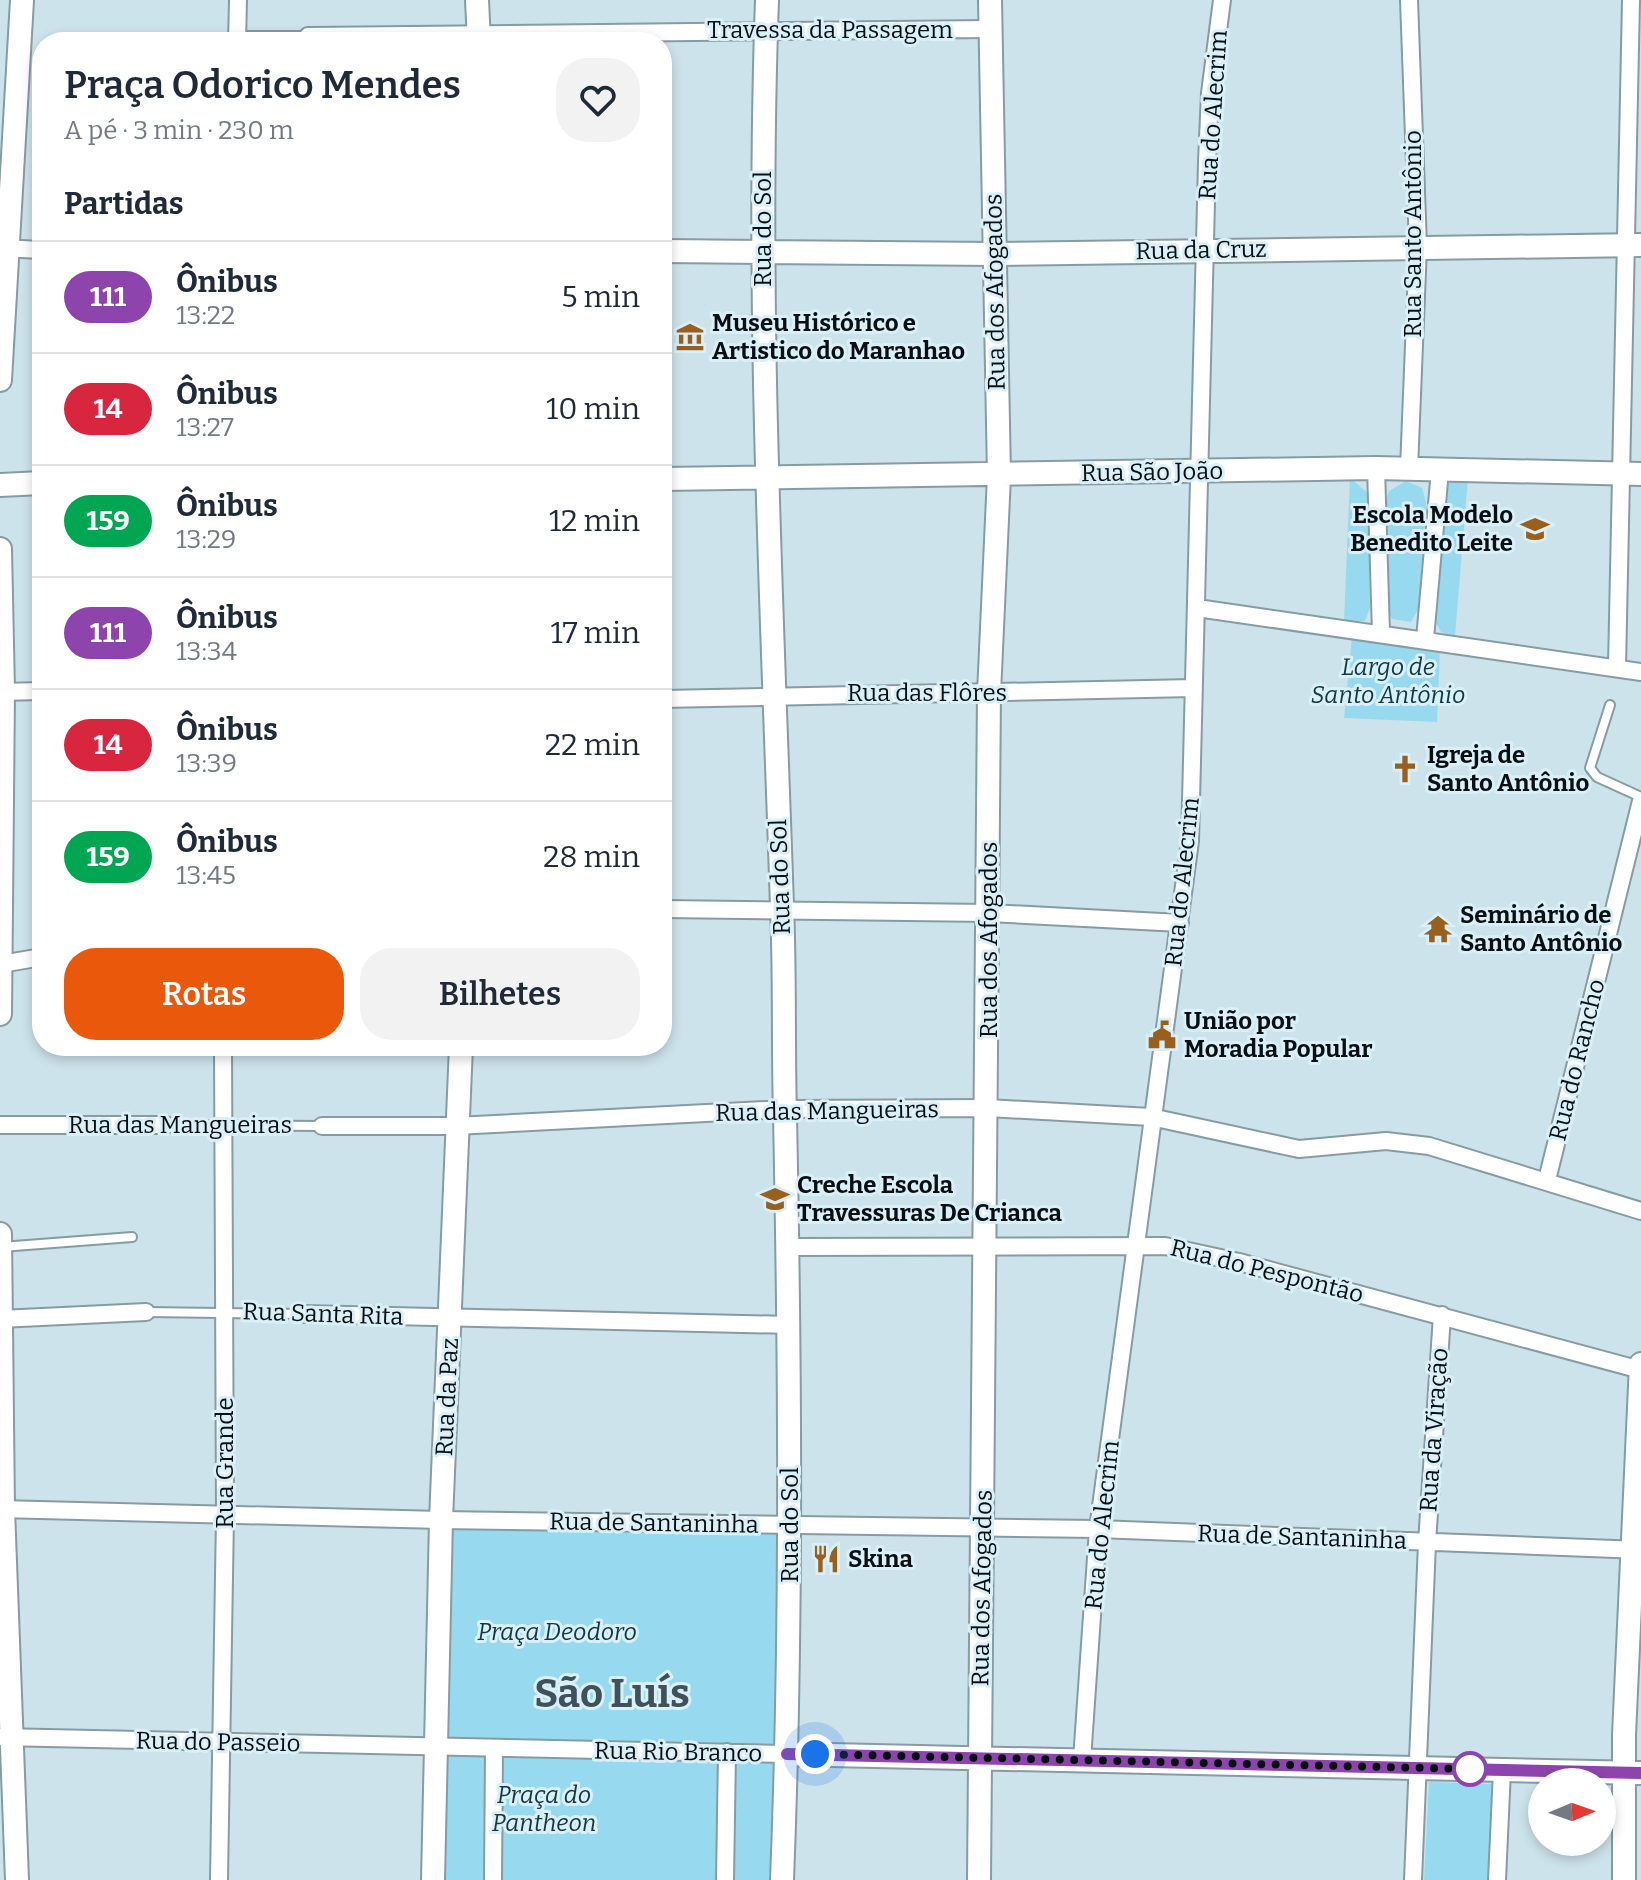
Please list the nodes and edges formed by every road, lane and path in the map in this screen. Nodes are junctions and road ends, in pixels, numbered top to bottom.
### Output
1 (22, 0) edge
2 (238, 0) edge
3 (477, 0) edge
4 (767, 0) edge
5 (990, 0) edge
6 (1222, 0) edge
7 (1409, 0) edge
8 (1631, 0) edge
9 (990, 29) junction
10 (766, 30) junction
11 (237, 32) edge
12 (479, 32) edge
13 (672, 33) edge
14 (1632, 245) edge
15 (1418, 246) junction
16 (4, 249) edge
17 (32, 250) edge
18 (1206, 250) junction
19 (672, 251) edge
20 (762, 252) junction
21 (994, 254) junction
22 (0, 380) edge
23 (1376, 468) junction
24 (1409, 469) junction
25 (1201, 470) junction
26 (1440, 470) junction
27 (1630, 473) edge
28 (999, 476) junction
29 (672, 479) edge
30 (765, 480) junction
31 (32, 483) edge
32 (0, 485) edge
33 (0, 549) edge
34 (1197, 608) junction
35 (1381, 633) junction
36 (1425, 639) junction
37 (1617, 667) junction
38 (1641, 672) edge
39 (1193, 688) junction
40 (2, 691) edge
41 (32, 691) edge
42 (989, 693) junction
43 (773, 694) junction
44 (672, 699) edge
45 (1610, 705) dead end
46 (1641, 799) edge
47 (672, 909) edge
48 (783, 909) junction
49 (990, 913) junction
50 (1180, 923) junction
51 (32, 959) edge
52 (0, 964) edge
53 (0, 1014) edge
54 (223, 1056) edge
55 (460, 1056) edge
56 (988, 1108) junction
57 (785, 1109) junction
58 (1151, 1117) junction
59 (0, 1125) edge
60 (166, 1125) joint
61 (222, 1125) junction
62 (322, 1126) joint
63 (455, 1126) junction
64 (1547, 1180) junction
65 (1641, 1211) edge
66 (0, 1234) edge
67 (132, 1237) dead end
68 (1135, 1245) junction
69 (0, 1247) edge
70 (788, 1247) junction
71 (986, 1247) junction
72 (225, 1311) junction
73 (146, 1312) joint
74 (304, 1314) joint
75 (1442, 1315) junction
76 (1, 1319) edge
77 (451, 1319) junction
78 (790, 1325) junction
79 (1641, 1368) edge
80 (2, 1509) edge
81 (225, 1516) junction
82 (441, 1520) junction
83 (790, 1524) junction
84 (982, 1529) junction
85 (1098, 1529) junction
86 (1427, 1543) junction
87 (1636, 1550) edge
88 (7, 1737) edge
89 (220, 1742) junction
90 (435, 1748) junction
91 (494, 1749) junction
92 (727, 1752) junction
93 (787, 1754) junction
94 (980, 1758) junction
95 (1082, 1760) junction
96 (1418, 1768) junction
97 (1502, 1770) junction
98 (1632, 1773) edge
99 (17, 1880) edge
100 (219, 1880) edge
101 (433, 1880) edge
102 (493, 1880) edge
103 (725, 1880) edge
104 (782, 1880) edge
105 (979, 1880) edge
106 (1413, 1880) edge
107 (1497, 1880) edge
108 (1624, 1880) edge

1 - 16 street
2 - 11 street
3 - 12 street
4 - 10 street, Rua do Sol
5 - 9 street, Rua dos Afogados
6 - 18 street, Rua do Alecrim
7 - 15 street, Rua Santo Antônio
8 - 14 street
9 - 10 street, Travessa da Passagem
9 - 21 street, Rua dos Afogados
10 - 13 street, Travessa da Passagem
10 - 20 street, Rua do Sol
14 - 15 street, Rua da Cruz
14 - 27 street
15 - 18 street, Rua da Cruz
15 - 24 street, Rua Santo Antônio
16 - 17 street
16 - 22 street
18 - 21 street, Rua da Cruz
18 - 25 street, Rua do Alecrim
19 - 20 street, Rua da Cruz
20 - 21 street, Rua da Cruz
20 - 30 street, Rua do Sol
21 - 28 street, Rua dos Afogados
23 - 24 street, Rua São João
23 - 25 street, Rua São João
23 - 35 street
24 - 26 street, Rua São João
25 - 28 street, Rua São João
25 - 34 street, Rua do Alecrim
26 - 27 street, Rua São João
26 - 36 street
27 - 37 street
28 - 30 street, Rua São João
28 - 42 street, Rua dos Afogados
29 - 30 street, Rua São João
30 - 43 street, Rua do Sol
31 - 32 street
33 - 40 street
34 - 35 street
34 - 39 street, Rua do Alecrim
35 - 36 street
36 - 37 street
37 - 38 street
39 - 42 street, Rua das Flôres
39 - 50 street, Rua do Alecrim
40 - 41 street
40 - 52 street
42 - 43 street, Rua das Flôres
42 - 49 street, Rua dos Afogados
43 - 44 street, Rua das Flôres
43 - 48 street, Rua do Sol
45 - 46 lane
46 - 64 street, Rua do Rancho
47 - 48 street
48 - 49 street
48 - 57 street, Rua do Sol
49 - 50 street
49 - 56 street, Rua dos Afogados
50 - 58 street, Rua do Alecrim
51 - 52 street
52 - 53 street
54 - 61 street, Rua Grande
55 - 63 street, Rua da Paz
56 - 57 street, Rua das Mangueiras
56 - 58 street, Rua das Mangueiras
56 - 71 street, Rua dos Afogados
57 - 63 street, Rua das Mangueiras
57 - 70 street, Rua do Sol
58 - 64 street, Rua das Mangueiras
58 - 68 street, Rua do Alecrim
59 - 60 street, Rua das Mangueiras
60 - 61 lane, Rua das Mangueiras
61 - 62 lane, Rua das Mangueiras
61 - 72 street, Rua Grande
62 - 63 street, Rua das Mangueiras
63 - 77 street, Rua da Paz
64 - 65 street, Rua das Mangueiras
66 - 69 street
67 - 69 lane
68 - 71 street, Rua do Pespontão
68 - 75 street, Rua do Pespontão
68 - 85 street, Rua do Alecrim
69 - 76 street
70 - 71 street, Rua do Pespontão
70 - 78 street, Rua do Sol
71 - 84 street, Rua dos Afogados
72 - 73 lane, Rua Santa Rita
72 - 74 lane, Rua Santa Rita
72 - 81 street, Rua Grande
73 - 76 street, Rua Santa Rita
74 - 77 street, Rua Santa Rita
75 - 79 street, Rua do Pespontão
75 - 86 street, Rua da Viração
76 - 80 street
77 - 78 street, Rua Santa Rita
77 - 82 street, Rua da Paz
78 - 83 street, Rua do Sol
79 - 87 street
80 - 81 street, Rua de Santaninha
80 - 88 street
81 - 82 street, Rua de Santaninha
81 - 89 street, Rua Grande
82 - 83 street, Rua de Santaninha
82 - 90 street, Rua da Paz
83 - 84 street, Rua de Santaninha
83 - 93 street, Rua do Sol
84 - 85 street, Rua de Santaninha
84 - 94 street, Rua dos Afogados
85 - 86 street, Rua de Santaninha
85 - 95 street, Rua do Alecrim
86 - 87 street, Rua de Santaninha
86 - 96 street, Rua da Viração
87 - 98 street
88 - 89 street, Rua do Passeio
88 - 99 street
89 - 90 street, Rua do Passeio
89 - 100 street, Rua Grande
90 - 91 street, Rua Rio Branco
90 - 101 street, Rua da Paz
91 - 92 street, Rua Rio Branco
91 - 102 street
92 - 93 street, Rua Rio Branco
92 - 103 street
93 - 94 street, Rua Rio Branco
93 - 104 street, Rua do Sol
94 - 95 street, Rua Rio Branco
94 - 105 street, Rua dos Afogados
95 - 96 street, Rua Rio Branco
96 - 97 street, Rua Rio Branco
96 - 106 street, Rua da Viração
97 - 98 street, Rua Rio Branco
97 - 107 street
98 - 108 street

